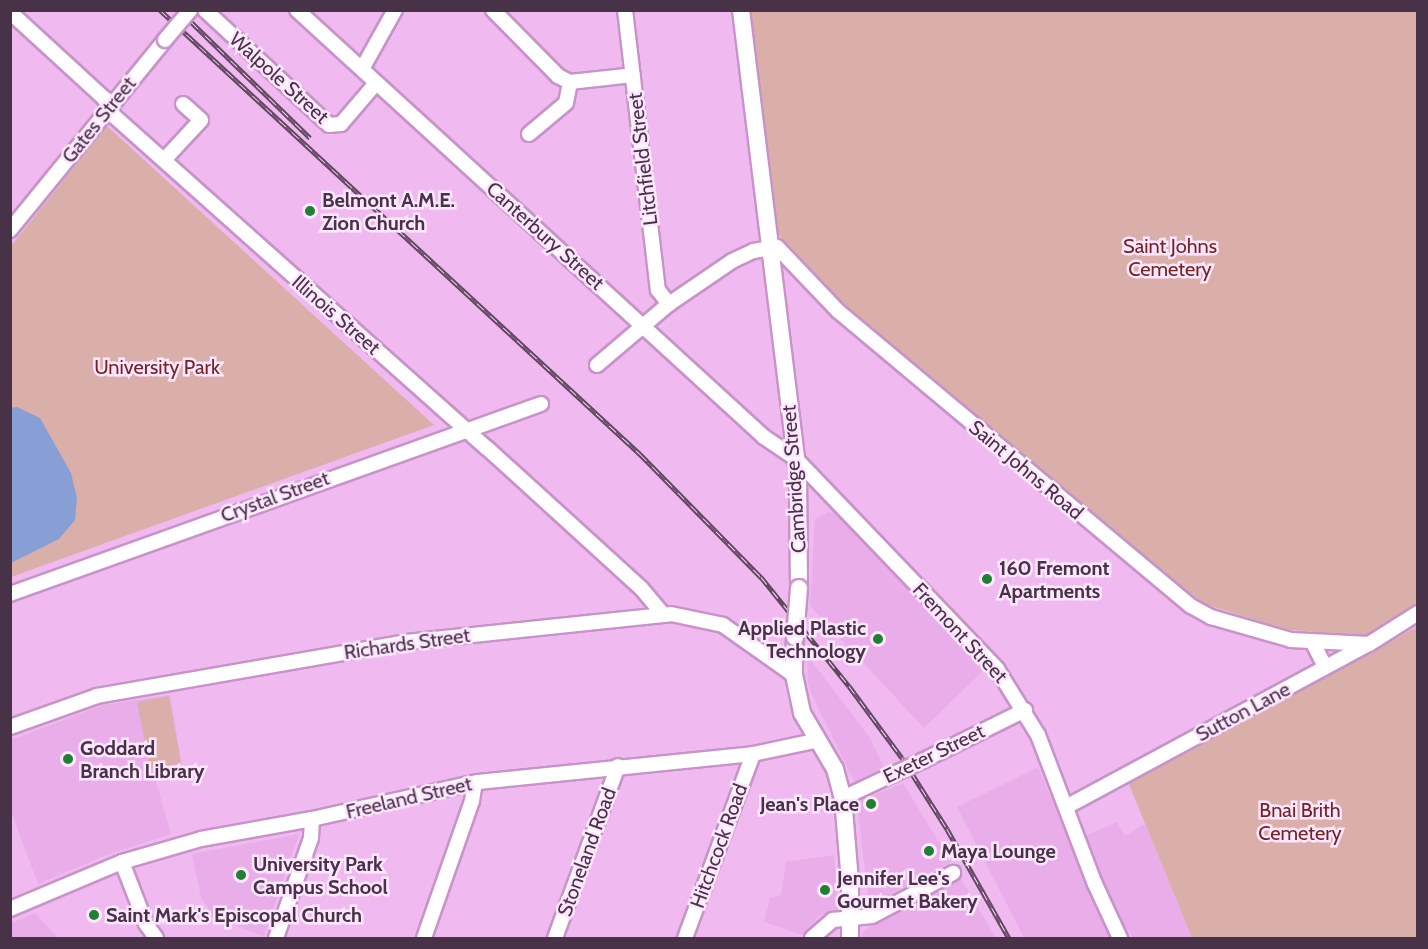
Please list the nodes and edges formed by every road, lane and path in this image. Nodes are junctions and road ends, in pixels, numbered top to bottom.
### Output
1 (190, 10) edge
2 (205, 10) edge
3 (297, 10) edge
4 (395, 10) edge
5 (493, 10) edge
6 (625, 10) edge
7 (741, 10) edge
8 (10, 12) edge
9 (362, 69) junction
10 (633, 75) junction
11 (570, 82) junction
12 (376, 83) junction
13 (183, 104) dead end
14 (109, 107) junction
15 (529, 134) dead end
16 (164, 160) junction
17 (16, 213) edge
18 (10, 230) edge
19 (768, 248) junction
20 (669, 304) junction
21 (643, 326) junction
22 (597, 365) dead end
23 (541, 404) dead end
24 (464, 429) junction
25 (795, 458) junction
26 (10, 594) edge
27 (1418, 613) edge
28 (664, 615) junction
29 (1313, 643) junction
30 (1369, 644) junction
31 (1325, 668) junction
32 (794, 675) junction
33 (1026, 710) junction
34 (10, 727) edge
35 (819, 740) junction
36 (753, 754) junction
37 (618, 766) junction
38 (475, 783) junction
39 (843, 798) junction
40 (1066, 807) junction
41 (312, 819) junction
42 (122, 862) junction
43 (953, 873) dead end
44 (10, 909) edge
45 (851, 917) junction
46 (156, 939) edge
47 (276, 939) edge
48 (424, 939) edge
49 (555, 939) edge
50 (685, 939) edge
51 (812, 939) edge
52 (850, 939) edge
53 (1120, 939) edge

1 - 14 street, Gates Street, bridge
2 - 12 street, Walpole Street
3 - 9 street, Canterbury Street
4 - 9 street
5 - 11 street
6 - 10 street, Litchfield Street
7 - 19 main road, Cambridge Street
8 - 14 street, Illinois Street
9 - 12 street, Canterbury Street
10 - 11 street
10 - 20 street, Litchfield Street
11 - 15 street
12 - 21 street, Canterbury Street
13 - 16 street
14 - 16 street, Illinois Street
14 - 17 street, Gates Street
16 - 24 street, Illinois Street
17 - 18 street, Gates Street
19 - 20 street
19 - 25 main road, Cambridge Street
19 - 29 street, Saint Johns Road
20 - 21 street
21 - 22 street
21 - 25 street, Canterbury Street
23 - 24 street, Crystal Street
24 - 26 street, Crystal Street
24 - 28 street, Illinois Street
25 - 32 main road, Cambridge Street, bridge
25 - 33 street, Fremont Street
27 - 30 street, Sutton Lane
28 - 32 street, Richards Street
28 - 34 street, Richards Street
29 - 30 street, Saint Johns Road
29 - 31 street
30 - 31 street, Sutton Lane
31 - 40 street, Sutton Lane
32 - 35 main road, Cambridge Street
33 - 39 street, Exeter Street, bridge
33 - 40 street, Fremont Street
35 - 36 street, Freeland Street
35 - 39 main road, Cambridge Street
36 - 37 street, Freeland Street
36 - 50 street, Hitchcock Road
37 - 38 street, Freeland Street
37 - 49 street, Stoneland Road
38 - 41 street, Freeland Street
38 - 48 street
39 - 45 main road, Cambridge Street
40 - 53 street, Fremont Street
41 - 42 street, Freeland Street
41 - 47 street
42 - 44 street, Freeland Street
42 - 46 street
43 - 45 street
45 - 51 street
45 - 52 main road, Cambridge Street

